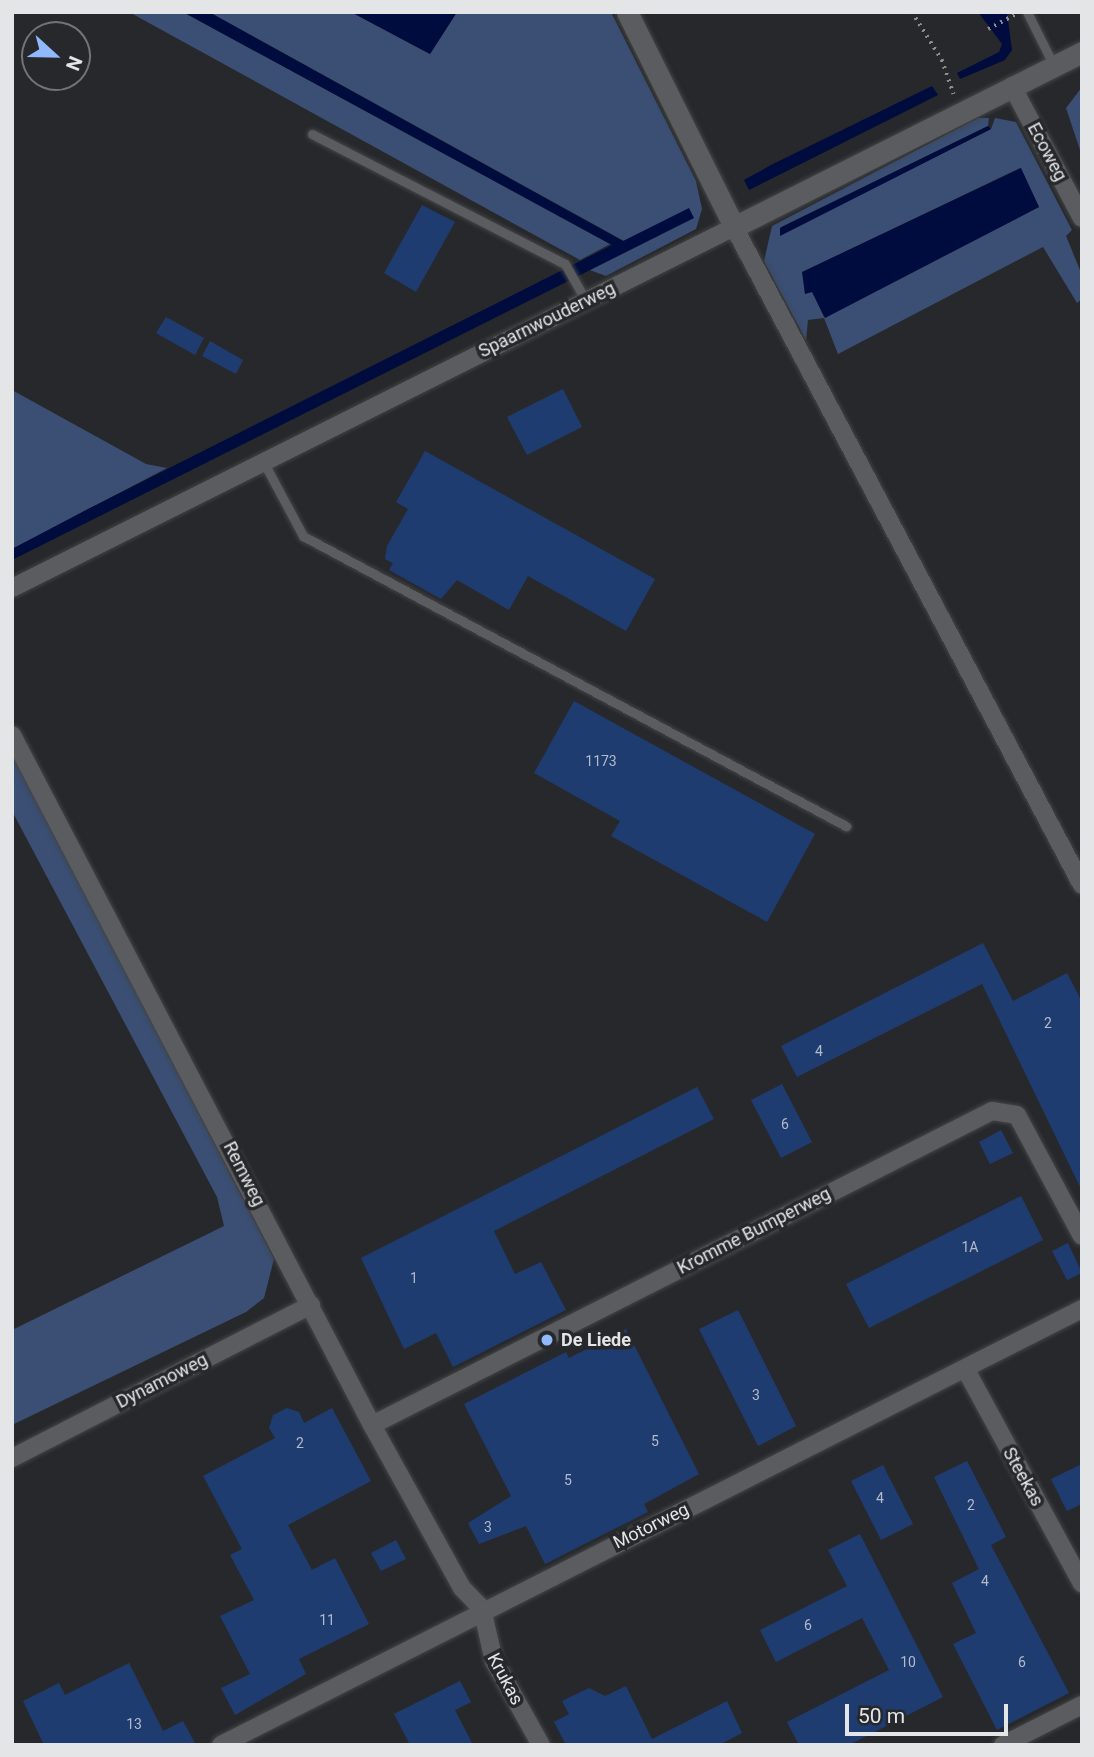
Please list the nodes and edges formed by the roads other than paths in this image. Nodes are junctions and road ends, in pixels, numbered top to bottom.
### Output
1 (627, 12) edge
2 (1027, 12) edge
3 (1082, 52) edge
4 (1054, 66) junction
5 (1012, 86) junction
6 (312, 134) dead end
7 (1082, 218) edge
8 (734, 227) junction
9 (586, 301) junction
10 (262, 459) junction
11 (12, 588) edge
12 (12, 735) edge
13 (846, 826) dead end
14 (1082, 885) edge
15 (1082, 1236) edge
16 (311, 1305) junction
17 (1082, 1309) edge
18 (966, 1370) junction
19 (372, 1425) junction
20 (12, 1458) edge
21 (1082, 1584) edge
22 (482, 1609) junction
23 (1082, 1705) edge
24 (221, 1745) edge
25 (541, 1745) edge
26 (1003, 1745) edge

1 - 8 street
2 - 4 lane
3 - 4 street, Spaarnwouderweg
4 - 5 street, Spaarnwouderweg
5 - 7 street, Ecoweg
5 - 8 street, Spaarnwouderweg
6 - 9 lane
8 - 9 street, Spaarnwouderweg
8 - 14 street
9 - 10 street, Spaarnwouderweg
10 - 11 street, Spaarnwouderweg
10 - 13 lane
12 - 16 street, Remweg
15 - 19 street, Kromme Bumperweg
16 - 19 street, Remweg
16 - 20 street, Dynamoweg
17 - 18 street, Motorweg
18 - 21 street, Steekas
18 - 22 street, Motorweg
19 - 22 street, Remweg
22 - 24 street, Motorweg
22 - 25 street, Krukas
23 - 26 street

